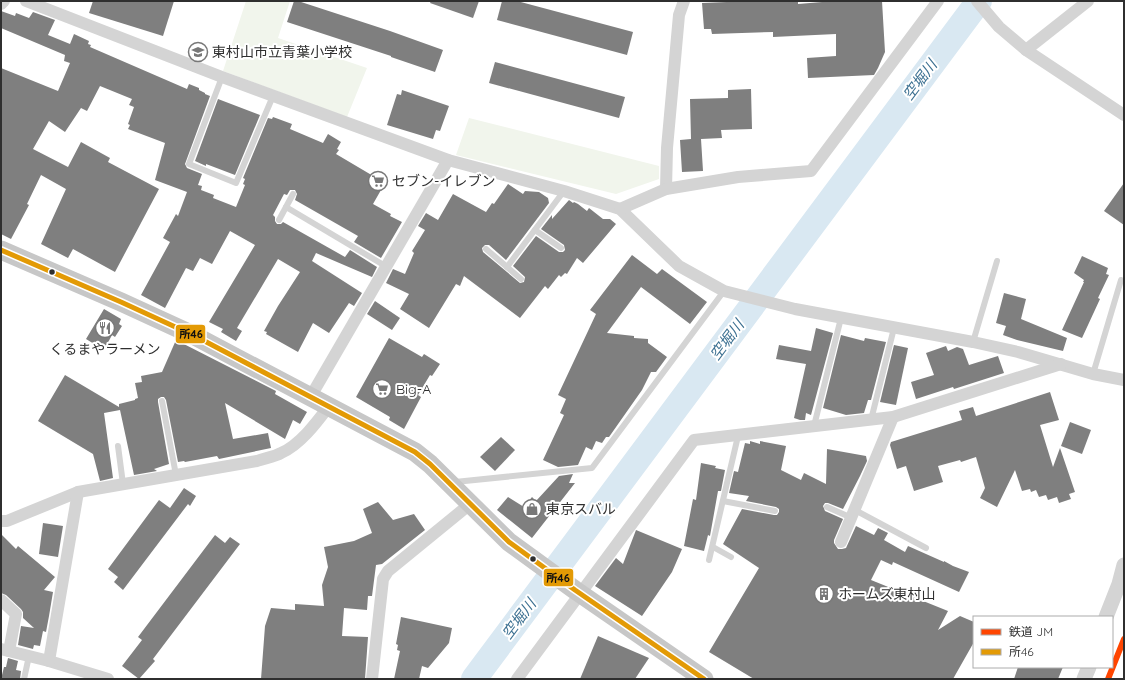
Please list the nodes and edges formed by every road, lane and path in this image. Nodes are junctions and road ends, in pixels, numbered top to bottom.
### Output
1 (4, 1) edge
2 (26, 1) edge
3 (684, 1) edge
4 (938, 1) edge
5 (977, 1) edge
6 (1088, 1) edge
7 (1, 4) edge
8 (1026, 50) junction
9 (222, 77) junction
10 (273, 96) junction
11 (1124, 115) edge
12 (448, 160) junction
13 (666, 189) junction
14 (564, 191) junction
15 (292, 194) dead end
16 (286, 207) junction
17 (620, 209) junction
18 (279, 220) dead end
19 (535, 230) junction
20 (486, 248) dead end
21 (561, 248) dead end
22 (1, 250) edge
23 (997, 261) dead end
24 (387, 267) junction
25 (508, 267) junction
26 (521, 279) dead end
27 (1124, 281) edge
28 (729, 293) junction
29 (841, 318) junction
30 (894, 328) junction
31 (973, 342) junction
32 (1061, 364) junction
33 (1093, 374) junction
34 (1124, 380) edge
35 (311, 396) junction
36 (162, 402) dead end
37 (329, 406) junction
38 (892, 417) junction
39 (871, 420) junction
40 (814, 426) junction
41 (738, 436) junction
42 (118, 446) dead end
43 (176, 474) junction
44 (449, 483) junction
45 (123, 484) junction
46 (78, 492) junction
47 (723, 501) junction
48 (470, 504) junction
49 (827, 507) dead end
50 (775, 511) dead end
51 (854, 514) junction
52 (1, 520) edge
53 (841, 542) dead end
54 (713, 547) junction
55 (926, 548) dead end
56 (731, 557) dead end
57 (709, 560) dead end
58 (1124, 566) edge
59 (578, 592) junction
60 (1, 600) edge
61 (1106, 616) edge
62 (5, 650) edge
63 (29, 656) junction
64 (49, 661) junction
65 (1089, 668) edge
66 (24, 679) edge
67 (108, 679) edge
68 (372, 679) edge
69 (517, 679) edge
70 (704, 679) edge
71 (1084, 679) edge

1 - 7 street
2 - 9 street
3 - 13 street
4 - 13 street
5 - 8 street
6 - 8 street
8 - 11 street
9 - 10 street
9 - 10 lane
10 - 12 street
12 - 14 street
12 - 24 street
13 - 17 street
14 - 17 street
14 - 19 lane
15 - 16 lane
16 - 18 lane
16 - 24 lane
17 - 28 street
19 - 21 lane
19 - 25 lane
20 - 25 lane
22 - 35 main road
23 - 31 lane
24 - 35 street
25 - 26 lane
27 - 33 lane
28 - 29 street
28 - 44 lane
29 - 30 street
29 - 40 lane
30 - 31 street
30 - 39 lane
31 - 32 street
32 - 33 street
32 - 38 street
33 - 34 street
35 - 37 main road
36 - 43 lane
37 - 43 street
37 - 44 main road
38 - 39 street
38 - 51 street
39 - 40 street
40 - 41 street
41 - 47 lane
41 - 59 street
42 - 45 lane
43 - 45 street
44 - 48 main road
45 - 46 street
46 - 52 street
46 - 64 street
47 - 50 lane
47 - 54 lane
48 - 59 main road
48 - 68 street
49 - 51 lane
51 - 53 street
51 - 55 lane
54 - 56 lane
54 - 57 lane
58 - 61 street
59 - 69 street
59 - 70 main road
60 - 62 street
62 - 63 street
63 - 64 street
63 - 66 lane
64 - 67 street
65 - 71 street

